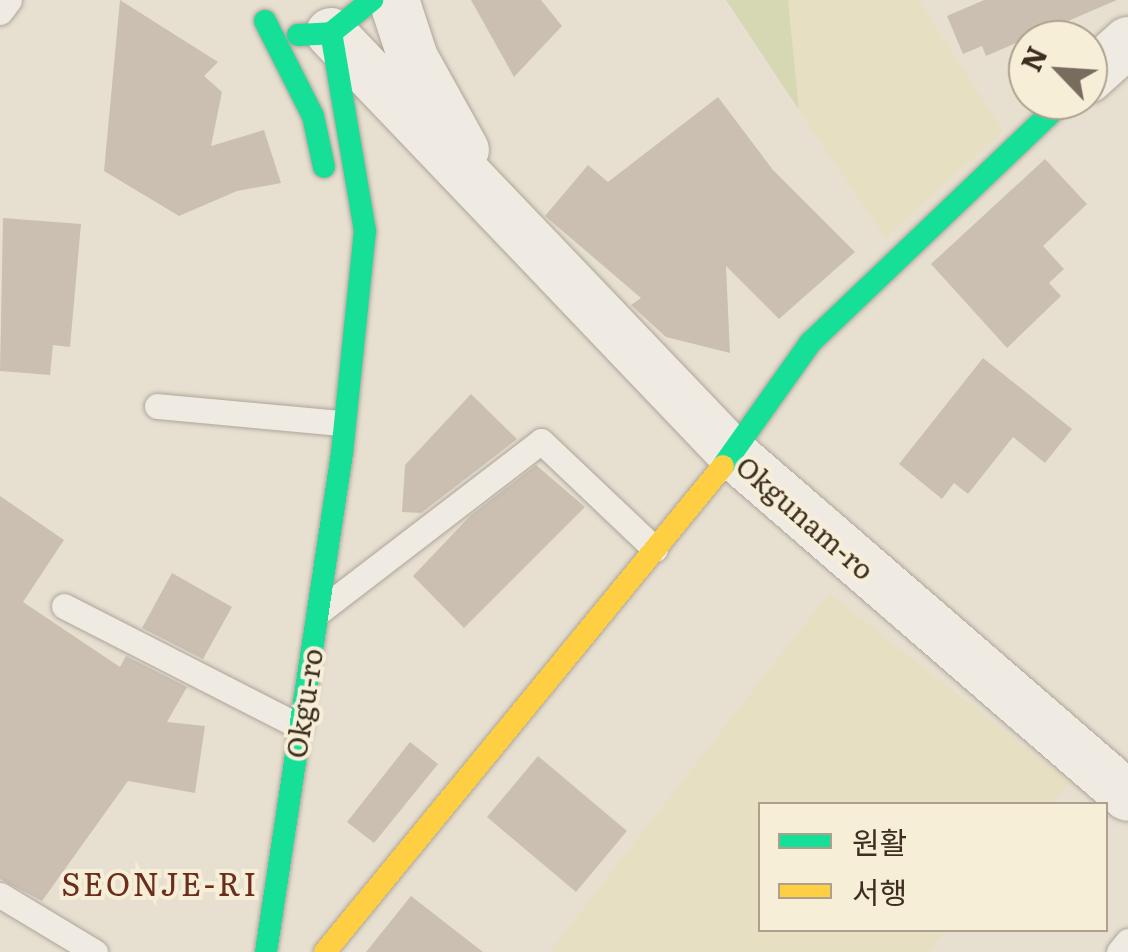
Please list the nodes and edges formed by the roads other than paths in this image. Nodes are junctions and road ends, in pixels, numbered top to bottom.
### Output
1 (9, 0) edge
2 (372, 0) edge
3 (394, 0) edge
4 (253, 6) edge
5 (0, 12) edge
6 (331, 33) junction
7 (1128, 42) edge
8 (1108, 60) edge
9 (1042, 120) edge
10 (329, 190) dead end
11 (502, 220) junction
12 (338, 247) dead end
13 (157, 406) dead end
14 (341, 423) junction
15 (342, 453) junction
16 (733, 454) junction
17 (655, 548) junction
18 (64, 606) dead end
19 (317, 612) junction
20 (300, 726) junction
21 (1128, 796) edge
22 (0, 895) edge
23 (1128, 941) edge
24 (95, 952) edge
25 (266, 952) edge
26 (325, 952) edge
27 (1119, 952) edge

1 - 5 lane
2 - 6 main road
3 - 11 street
4 - 6 main road
4 - 10 main road
6 - 11 street
6 - 15 main road
7 - 8 street
9 - 16 main road
11 - 16 street, Okgunam-ro
12 - 14 main road
13 - 14 lane
14 - 15 main road
15 - 19 main road, Okgu-ro
16 - 17 main road
16 - 21 street, Okgunam-ro
17 - 19 lane
17 - 26 main road
18 - 20 lane
19 - 20 main road, Okgu-ro
20 - 25 main road, Okgu-ro
22 - 24 lane
23 - 27 lane

